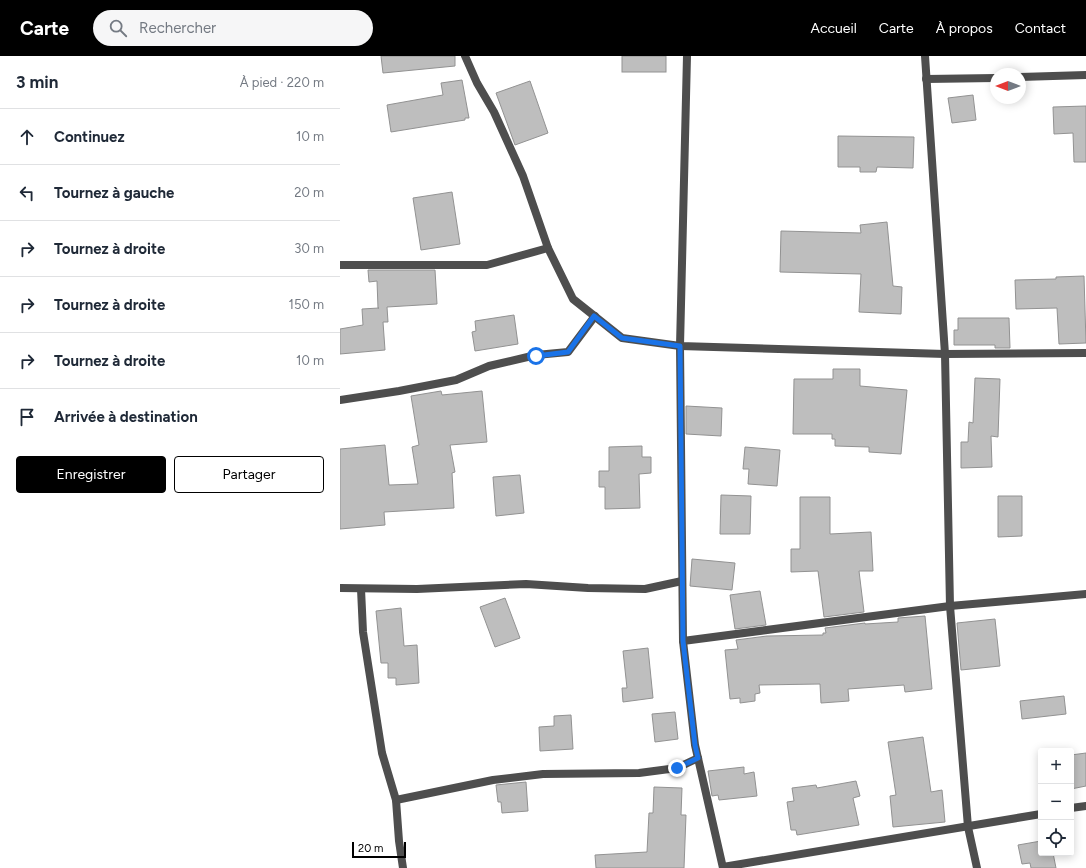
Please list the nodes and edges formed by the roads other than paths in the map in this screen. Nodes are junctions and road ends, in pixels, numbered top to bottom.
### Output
1 (465, 56) edge
2 (687, 56) edge
3 (925, 56) edge
4 (1086, 75) edge
5 (1026, 77) edge
6 (990, 78) edge
7 (926, 80) junction
8 (548, 248) junction
9 (340, 265) edge
10 (594, 316) junction
11 (680, 346) junction
12 (1086, 353) edge
13 (945, 354) junction
14 (340, 400) edge
15 (682, 581) junction
16 (340, 588) edge
17 (361, 589) junction
18 (1086, 594) edge
19 (950, 606) junction
20 (683, 641) junction
21 (698, 758) junction
22 (396, 800) junction
23 (1086, 806) edge
24 (1074, 808) edge
25 (1038, 815) edge
26 (968, 827) junction
27 (403, 868) edge
28 (723, 868) edge
29 (976, 868) edge

1 - 8 street
2 - 11 street
3 - 7 street
4 - 5 street
6 - 7 street
7 - 13 street
8 - 9 street
8 - 10 street
10 - 11 street
10 - 14 street
11 - 13 street
11 - 15 street
12 - 13 street
13 - 19 street
15 - 17 street
15 - 20 street
16 - 17 street
17 - 22 street
18 - 19 street
19 - 20 street
19 - 26 street
20 - 21 street
21 - 22 street
21 - 28 street
22 - 27 street
23 - 24 street
25 - 26 street
26 - 28 street
26 - 29 street

